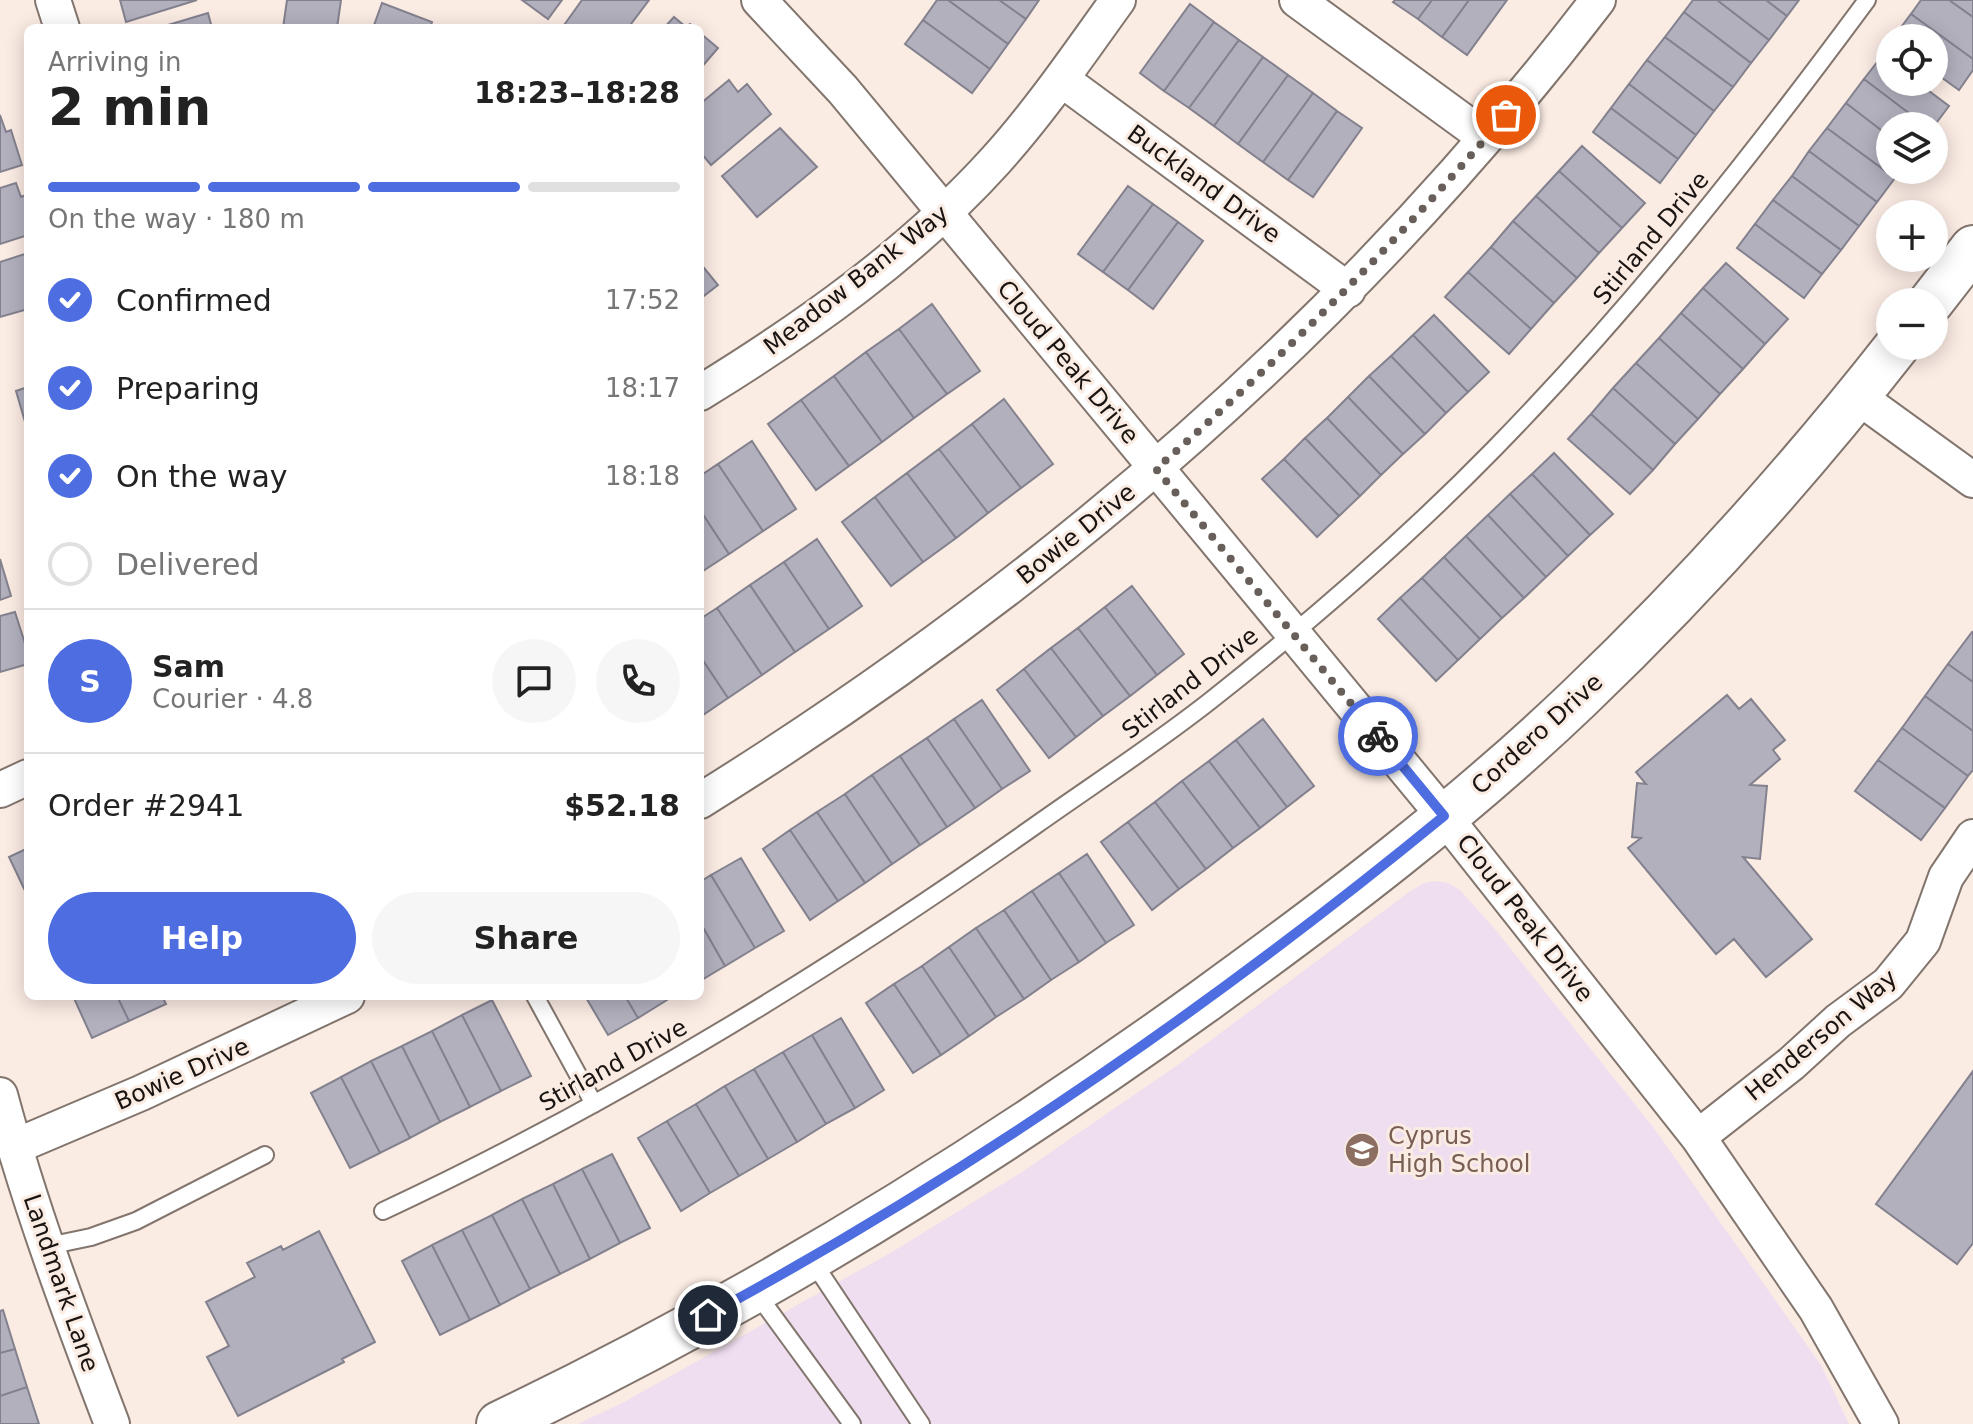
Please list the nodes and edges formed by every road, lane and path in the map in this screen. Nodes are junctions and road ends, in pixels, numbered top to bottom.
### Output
1 (53, 0) edge
2 (759, 0) edge
3 (1118, 0) edge
4 (1297, 0) edge
5 (1598, 0) edge
6 (1867, 0) edge
7 (61, 24) edge
8 (1061, 79) junction
9 (1486, 138) junction
10 (944, 212) junction
11 (1973, 248) edge
12 (1942, 288) edge
13 (1348, 290) junction
14 (1886, 360) edge
15 (704, 391) edge
16 (1857, 396) junction
17 (1156, 469) junction
18 (1973, 480) edge
19 (1293, 633) junction
20 (24, 779) edge
21 (0, 790) edge
22 (704, 798) edge
23 (1444, 816) junction
24 (1973, 837) edge
25 (339, 1000) edge
26 (537, 1000) edge
27 (0, 1095) edge
28 (594, 1104) junction
29 (1698, 1137) junction
30 (14, 1147) junction
31 (265, 1155) dead end
32 (383, 1211) dead end
33 (48, 1246) junction
34 (810, 1257) junction
35 (754, 1289) junction
36 (112, 1424) edge
37 (499, 1424) edge
38 (852, 1424) edge
39 (921, 1424) edge
40 (1881, 1424) edge

1 - 7 street
2 - 10 street, Cloud Peak Drive
3 - 8 street, Meadow Bank Way
4 - 9 street
5 - 9 street, Bowie Drive
6 - 19 lane, Stirland Drive
8 - 10 street, Meadow Bank Way
8 - 13 street, Buckland Drive
9 - 13 street, Bowie Drive
10 - 15 street, Meadow Bank Way
10 - 17 street, Cloud Peak Drive
11 - 12 street
13 - 17 street, Bowie Drive
14 - 16 street, Cordero Drive
16 - 18 street
16 - 23 street, Cordero Drive
17 - 19 street, Cloud Peak Drive
17 - 22 street, Bowie Drive
19 - 23 street, Cloud Peak Drive
19 - 28 lane, Stirland Drive
20 - 21 street
23 - 29 street, Cloud Peak Drive
23 - 34 street, Cordero Drive
24 - 29 street, Henderson Way
25 - 30 street, Bowie Drive
26 - 28 lane
27 - 30 street, Landmark Lane
28 - 32 lane, Stirland Drive
29 - 40 street, Cloud Peak Drive
30 - 33 street, Landmark Lane
31 - 33 lane
33 - 36 street, Landmark Lane
34 - 35 street, Cordero Drive
34 - 39 lane
35 - 37 street, Cordero Drive
35 - 38 lane

